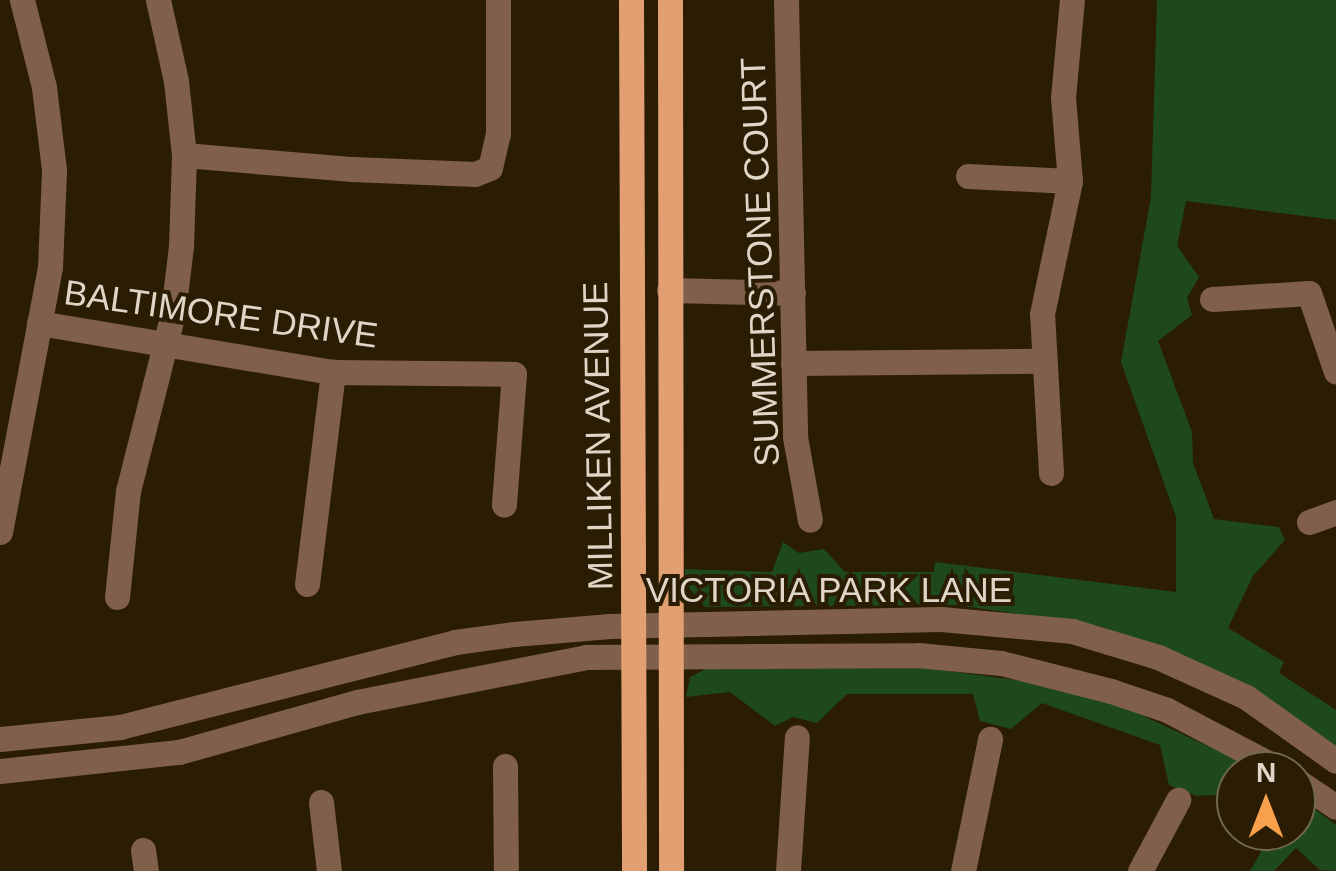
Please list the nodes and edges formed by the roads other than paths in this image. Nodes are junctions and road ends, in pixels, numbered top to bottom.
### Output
1 (22, 0) edge
2 (158, 0) edge
3 (498, 0) edge
4 (631, 0) edge
5 (670, 0) edge
6 (786, 0) edge
7 (1072, 0) edge
8 (184, 155) junction
9 (968, 176) dead end
10 (1070, 182) junction
11 (669, 290) junction
12 (793, 293) junction
13 (1212, 299) dead end
14 (39, 323) junction
15 (162, 348) junction
16 (1040, 361) junction
17 (793, 363) junction
18 (333, 372) junction
19 (1336, 372) edge
20 (1051, 472) dead end
21 (3, 491) edge
22 (504, 505) dead end
23 (1336, 512) edge
24 (810, 520) dead end
25 (1309, 522) dead end
26 (0, 532) edge
27 (307, 584) dead end
28 (116, 597) dead end
29 (635, 625) junction
30 (673, 625) junction
31 (636, 658) junction
32 (673, 658) junction
33 (797, 736) dead end
34 (0, 739) edge
35 (990, 740) dead end
36 (1245, 751) edge
37 (1336, 761) edge
38 (505, 766) dead end
39 (0, 771) edge
40 (1178, 800) dead end
41 (320, 802) dead end
42 (328, 871) edge
43 (506, 871) edge
44 (634, 871) edge
45 (671, 871) edge
46 (788, 871) edge
47 (964, 871) edge
48 (1140, 871) edge

1 - 14 street
2 - 8 street
3 - 8 street
4 - 29 main road, MILLIKEN AVENUE
5 - 11 main road, MILLIKEN AVENUE
6 - 12 street, SUMMERSTONE COURT
7 - 10 street
8 - 15 street
9 - 10 street
10 - 16 street
11 - 12 street
11 - 30 main road, MILLIKEN AVENUE
12 - 17 street, SUMMERSTONE COURT
13 - 19 street
14 - 15 street, BALTIMORE DRIVE
14 - 21 street
15 - 18 street, BALTIMORE DRIVE
15 - 28 street
16 - 17 street
16 - 20 street
17 - 24 street, SUMMERSTONE COURT
18 - 22 street, BALTIMORE DRIVE
18 - 27 street
21 - 26 street
23 - 25 street
29 - 30 street, VICTORIA PARK LANE
29 - 31 main road, MILLIKEN AVENUE
29 - 34 street, VICTORIA PARK LANE
30 - 32 main road, MILLIKEN AVENUE
30 - 37 street, VICTORIA PARK LANE
31 - 32 street, VICTORIA PARK LANE
31 - 39 street, VICTORIA PARK LANE
31 - 44 main road, MILLIKEN AVENUE
32 - 36 street, VICTORIA PARK LANE
32 - 45 main road, MILLIKEN AVENUE
33 - 46 street
35 - 47 street
38 - 43 street
40 - 48 street
41 - 42 street

